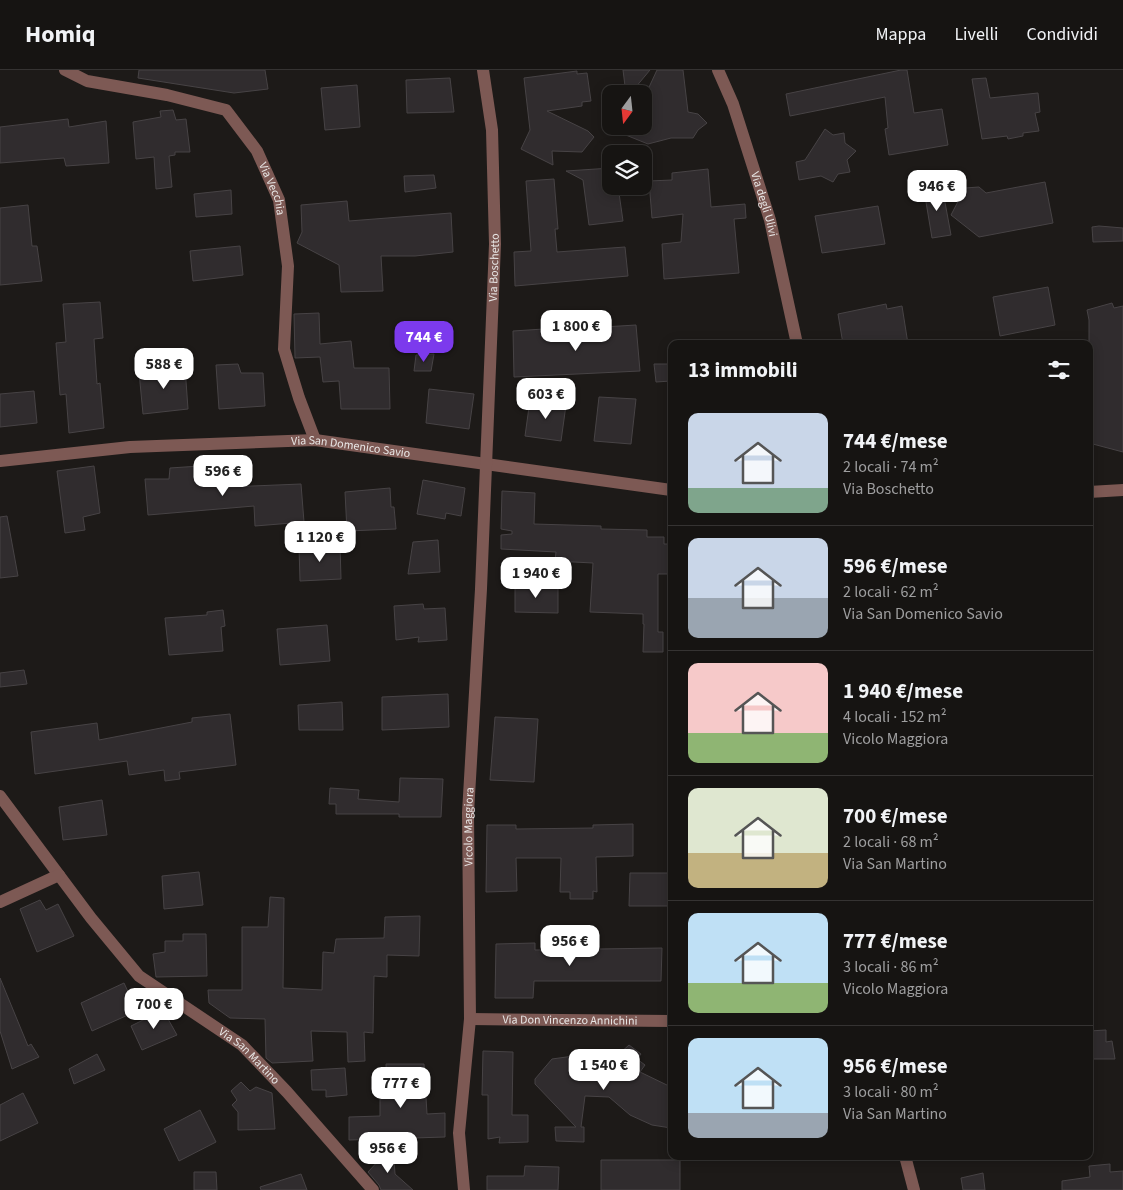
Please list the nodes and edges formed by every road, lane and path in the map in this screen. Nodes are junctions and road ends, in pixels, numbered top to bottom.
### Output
1 (65, 70) edge
2 (483, 70) edge
3 (718, 70) edge
4 (796, 340) edge
5 (315, 440) junction
6 (0, 461) edge
7 (487, 465) junction
8 (668, 490) edge
9 (1123, 490) edge
10 (1093, 492) edge
11 (0, 796) edge
12 (59, 875) junction
13 (0, 902) edge
14 (470, 1019) junction
15 (668, 1021) edge
16 (906, 1160) edge
17 (373, 1190) edge
18 (464, 1190) edge
19 (914, 1190) edge

1 - 5 street, Via Vecchia
2 - 7 street, Via Boschetto
3 - 4 street, Via degli Ulivi
5 - 6 street, Via San Domenico Savio
5 - 7 street, Via San Domenico Savio
7 - 8 street, Via San Domenico Savio
7 - 14 street, Vicolo Maggiora
9 - 10 street
11 - 12 street, Via San Martino
12 - 13 street
12 - 17 street, Via San Martino
14 - 15 street, Via Don Vincenzo Annichini
14 - 18 street, Vicolo Maggiora
16 - 19 street

